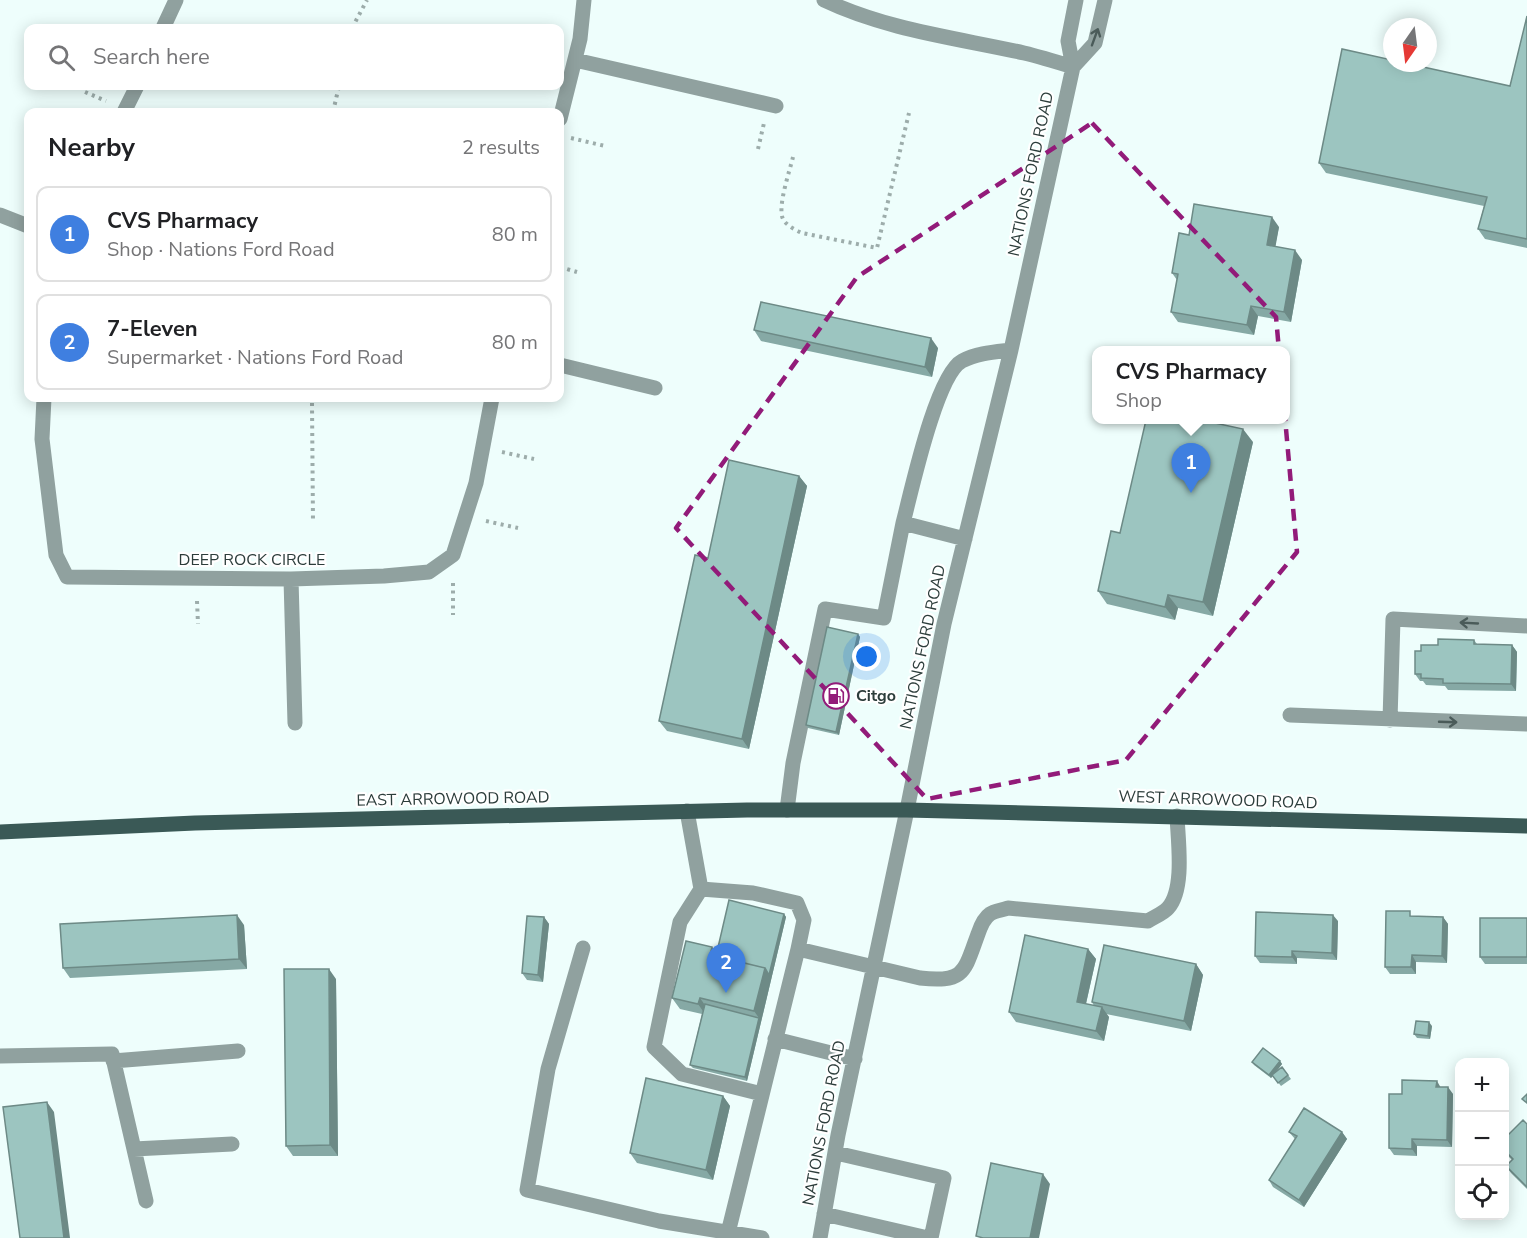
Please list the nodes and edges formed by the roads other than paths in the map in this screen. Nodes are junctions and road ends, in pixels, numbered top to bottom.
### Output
1 (176, 0) edge
2 (584, 0) edge
3 (824, 0) edge
4 (1076, 0) edge
5 (1105, 0) edge
6 (165, 24) edge
7 (575, 60) junction
8 (1073, 67) junction
9 (135, 90) edge
10 (776, 106) dead end
11 (126, 108) edge
12 (563, 108) edge
13 (0, 215) edge
14 (24, 224) edge
15 (1011, 350) junction
16 (564, 366) edge
17 (655, 388) dead end
18 (44, 402) edge
19 (491, 402) edge
20 (903, 523) junction
21 (965, 539) junction
22 (291, 579) junction
23 (1527, 626) edge
24 (1290, 715) dead end
25 (1390, 720) junction
26 (296, 723) dead end
27 (1527, 724) edge
28 (787, 810) junction
29 (908, 810) junction
30 (687, 811) junction
31 (1177, 816) junction
32 (1527, 825) edge
33 (0, 832) edge
34 (701, 889) junction
35 (583, 948) dead end
36 (798, 949) junction
37 (874, 966) junction
38 (775, 1039) junction
39 (238, 1051) dead end
40 (0, 1056) edge
41 (112, 1057) junction
42 (855, 1059) junction
43 (762, 1094) junction
44 (232, 1144) dead end
45 (134, 1149) junction
46 (836, 1153) junction
47 (146, 1201) dead end
48 (824, 1214) junction
49 (728, 1233) junction
50 (762, 1238) edge
51 (820, 1238) edge
52 (929, 1238) edge

1 - 6 street
2 - 7 street
3 - 8 street
4 - 8 street, NATIONS FORD ROAD
8 -> 5 street
7 - 10 street
7 - 12 street
8 - 15 street, NATIONS FORD ROAD
9 - 11 street
13 - 14 street
15 - 20 street
15 - 21 street, NATIONS FORD ROAD
16 - 17 street
18 - 22 street, DEEP ROCK CIRCLE
19 - 22 street, DEEP ROCK CIRCLE
20 - 21 street
20 - 28 street
21 - 29 street, NATIONS FORD ROAD
22 - 26 street
23 -> 25 street
24 - 25 street
25 -> 27 street
28 - 29 main road, EAST ARROWOOD ROAD
28 - 30 main road, EAST ARROWOOD ROAD
29 - 31 main road, WEST ARROWOOD ROAD
29 - 37 street, NATIONS FORD ROAD
30 - 33 main road, EAST ARROWOOD ROAD
30 - 34 street
31 - 32 main road, WEST ARROWOOD ROAD
31 - 37 street
34 - 36 street
34 - 43 street
35 - 49 street
36 - 37 street
36 - 38 street
37 - 42 street, NATIONS FORD ROAD
38 - 42 street
38 - 43 street
39 - 41 street
40 - 41 street
41 - 45 street
42 - 46 street, NATIONS FORD ROAD
43 - 49 street
44 - 45 street
45 - 47 street
46 - 48 street, NATIONS FORD ROAD
46 - 52 street
48 - 51 street, NATIONS FORD ROAD
48 - 52 street
49 - 50 street

